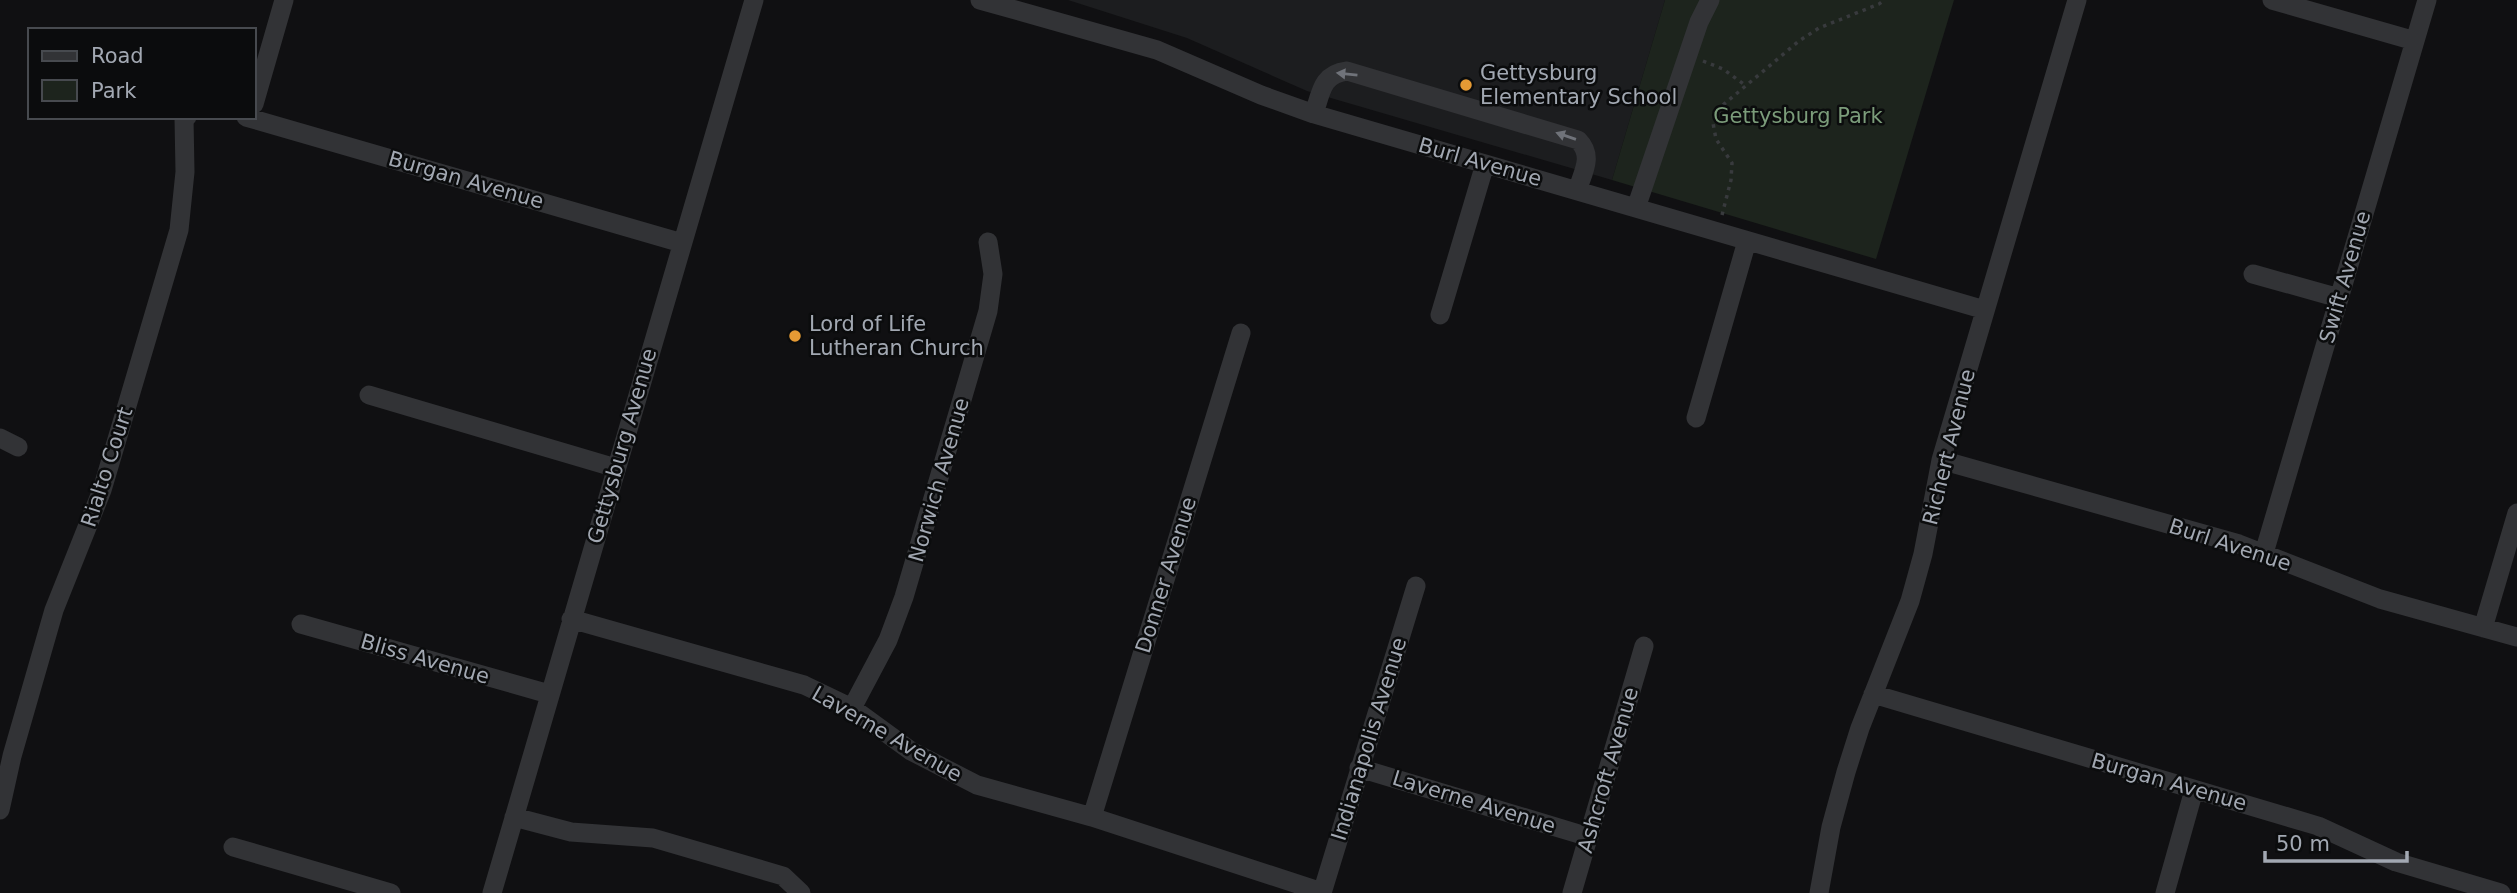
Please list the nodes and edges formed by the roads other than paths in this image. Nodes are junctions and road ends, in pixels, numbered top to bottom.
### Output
1 (284, 0) edge
2 (754, 0) edge
3 (980, 0) edge
4 (1710, 0) edge
5 (2077, 0) edge
6 (2272, 0) edge
7 (2427, 0) edge
8 (2415, 41) junction
9 (256, 97) edge
10 (1314, 114) junction
11 (185, 119) edge
12 (255, 119) edge
13 (1485, 164) junction
14 (1577, 191) junction
15 (1636, 208) junction
16 (1747, 241) junction
17 (988, 242) dead end
18 (682, 243) junction
19 (2253, 274) dead end
20 (2339, 298) junction
21 (1985, 310) junction
22 (1440, 315) dead end
23 (1241, 333) dead end
24 (369, 395) dead end
25 (1696, 418) dead end
26 (0, 438) edge
27 (18, 447) dead end
28 (1941, 460) junction
29 (616, 468) junction
30 (2517, 513) edge
31 (2264, 553) junction
32 (1416, 586) dead end
33 (571, 619) junction
34 (301, 624) dead end
35 (2483, 628) junction
36 (2517, 637) edge
37 (1644, 646) dead end
38 (549, 694) junction
39 (1873, 694) junction
40 (852, 708) junction
41 (1359, 768) junction
42 (2194, 790) junction
43 (0, 810) edge
44 (514, 817) junction
45 (1092, 817) junction
46 (1589, 837) junction
47 (233, 847) dead end
48 (2436, 874) junction
49 (391, 893) edge
50 (492, 893) edge
51 (801, 893) edge
52 (1322, 893) edge
53 (1573, 893) edge
54 (1819, 893) edge
55 (2165, 893) edge
56 (2430, 893) edge
57 (2501, 893) edge

1 - 9 street
2 - 18 street, Gettysburg Avenue
3 - 10 street, Burl Avenue
4 - 15 street
5 - 21 street, Richert Avenue
6 - 8 street
7 - 8 street, Swift Avenue
8 - 20 street, Swift Avenue
10 - 13 street, Burl Avenue
14 -> 10 street
11 - 43 street, Rialto Court
12 - 18 street, Burgan Avenue
13 - 14 street, Burl Avenue
13 - 22 street
14 - 15 street, Burl Avenue
15 - 16 street, Burl Avenue
16 - 21 street, Burl Avenue
16 - 25 street
17 - 40 street, Norwich Avenue
18 - 29 street, Gettysburg Avenue
19 - 20 street
20 - 31 street, Swift Avenue
21 - 28 street, Richert Avenue
23 - 45 street, Donner Avenue
24 - 29 street
26 - 27 street
28 - 31 street, Burl Avenue
28 - 39 street, Richert Avenue
29 - 33 street, Gettysburg Avenue
30 - 35 street
31 - 35 street, Burl Avenue
32 - 41 street, Indianapolis Avenue
33 - 38 street, Gettysburg Avenue
33 - 40 street, Laverne Avenue
34 - 38 street, Bliss Avenue
35 - 36 street, Burl Avenue
37 - 46 street, Ashcroft Avenue
38 - 44 street, Gettysburg Avenue
39 - 42 street, Burgan Avenue
39 - 54 street, Richert Avenue
40 - 45 street, Laverne Avenue
41 - 46 street, Laverne Avenue
41 - 52 street, Indianapolis Avenue
42 - 48 street, Burgan Avenue
42 - 55 street
44 - 50 street, Gettysburg Avenue
44 - 51 street
45 - 52 street, Laverne Avenue
46 - 53 street, Ashcroft Avenue
47 - 49 street
48 - 56 street
48 - 57 street, Burgan Avenue

